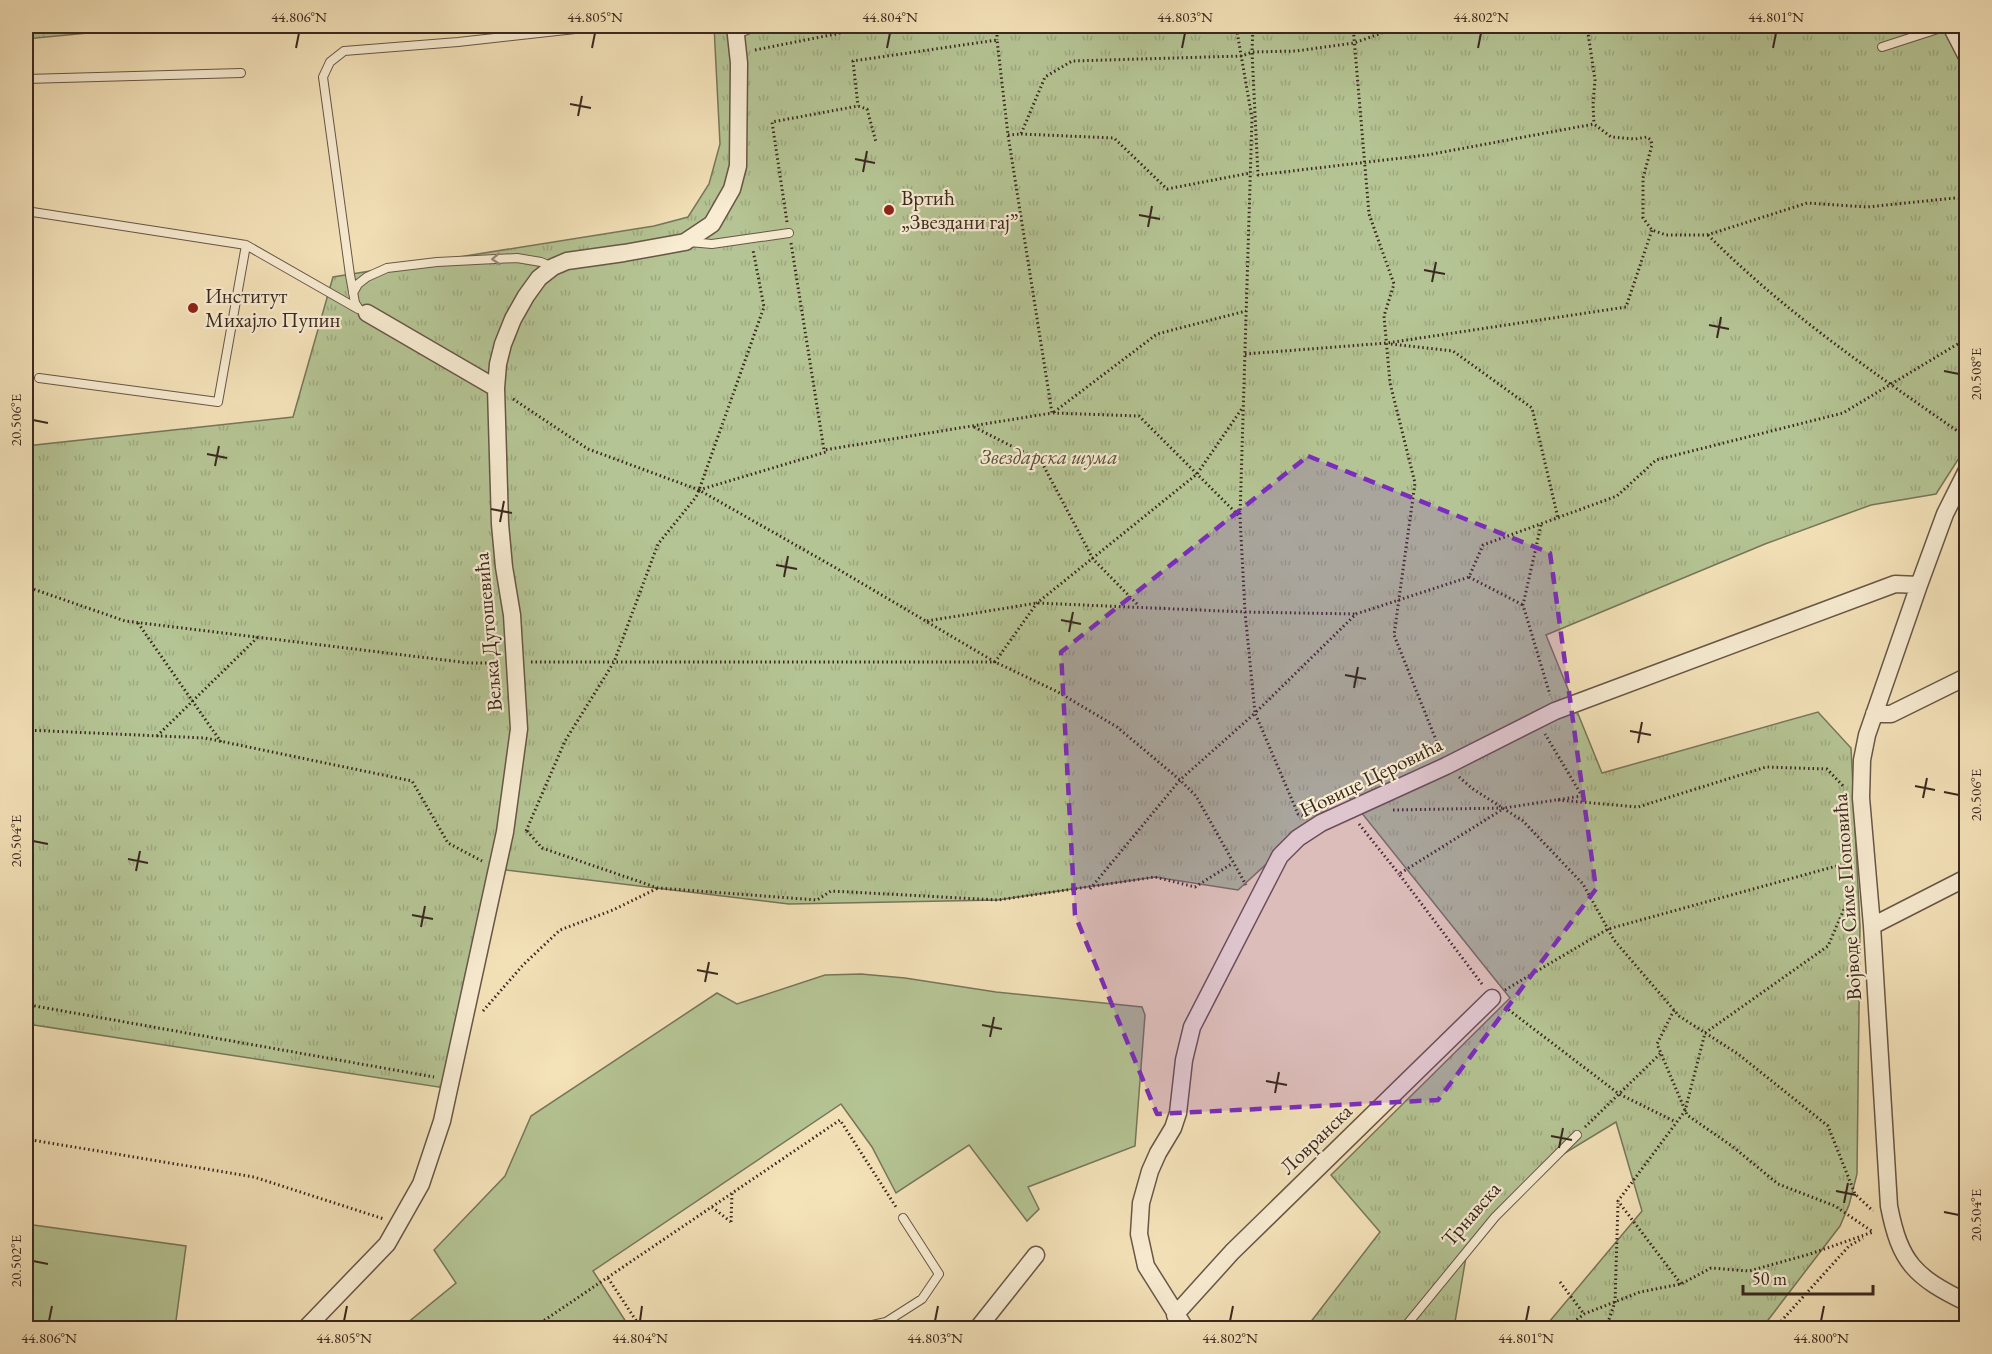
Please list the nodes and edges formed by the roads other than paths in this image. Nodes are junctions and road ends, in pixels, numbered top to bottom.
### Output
1 (602, 26) edge
2 (758, 26) edge
3 (1949, 26) edge
4 (736, 30) edge
5 (1882, 47) dead end
6 (1966, 55) edge
7 (241, 73) dead end
8 (26, 79) edge
9 (26, 211) edge
10 (789, 233) road end
11 (685, 242) junction
12 (246, 245) junction
13 (553, 267) junction
14 (353, 293) junction
15 (363, 311) junction
16 (39, 378) dead end
17 (496, 388) junction
18 (1966, 472) edge
19 (1919, 585) junction
20 (1966, 677) edge
21 (1874, 714) junction
22 (1966, 878) edge
23 (1872, 926) junction
24 (1492, 998) road end
25 (1577, 1135) road end
26 (903, 1218) road end
27 (1036, 1256) dead end
28 (1966, 1302) edge
29 (1180, 1322) edge
30 (306, 1329) edge
31 (859, 1329) edge
32 (978, 1329) edge
33 (1404, 1329) edge

1 - 14 lane
2 - 4 lane
3 - 5 lane
3 - 6 street
4 - 11 street, Вељка Дугошевића
7 - 8 lane
9 - 12 lane
10 - 11 lane
11 - 13 street, Вељка Дугошевића
12 - 15 lane
12 - 16 lane
13 -> 14 lane
13 - 17 street, Вељка Дугошевића
14 - 15 lane
15 - 17 street
17 - 30 street, Вељка Дугошевића
18 - 19 street, Војводе Симе Поповића
19 - 21 street, Војводе Симе Поповића
19 - 29 street, Новице Церовића
20 - 21 street
21 - 23 street, Војводе Симе Поповића
22 - 23 street
23 - 28 street, Војводе Симе Поповића
24 - 29 street, Ловранска
25 - 33 lane, Трнавска
26 - 31 lane
27 - 32 street

